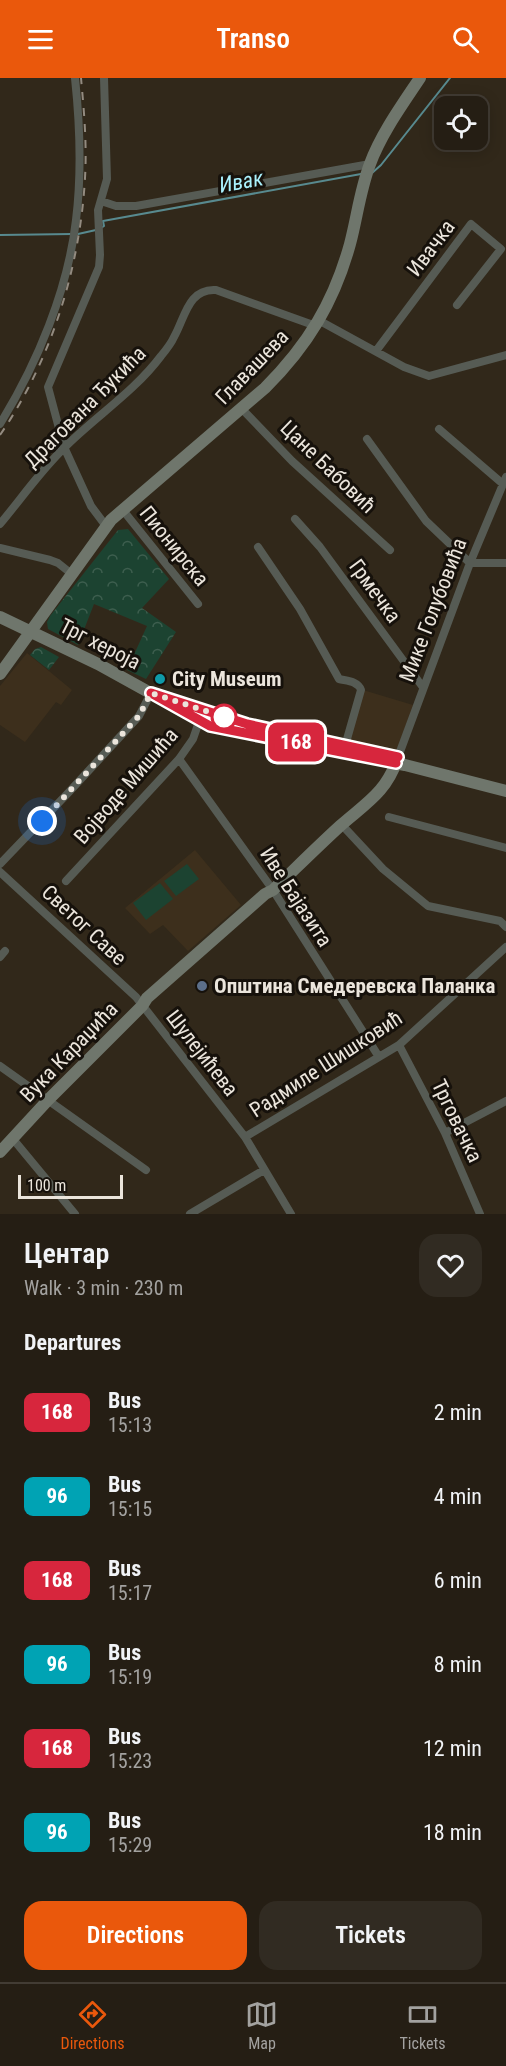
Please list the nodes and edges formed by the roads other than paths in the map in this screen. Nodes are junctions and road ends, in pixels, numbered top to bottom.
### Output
1 (75, 78) edge
2 (104, 78) edge
3 (420, 78) edge
4 (369, 167) junction
5 (101, 201) junction
6 (457, 304) dead end
7 (318, 323) junction
8 (375, 351) junction
9 (506, 355) edge
10 (242, 409) junction
11 (0, 424) edge
12 (439, 429) dead end
13 (367, 439) dead end
14 (64, 447) junction
15 (505, 480) edge
16 (122, 509) junction
17 (296, 519) dead end
18 (0, 524) edge
19 (106, 526) junction
20 (258, 547) dead end
21 (0, 548) edge
22 (390, 550) dead end
23 (470, 562) junction
24 (506, 563) edge
25 (72, 575) junction
26 (198, 604) dead end
27 (0, 617) edge
28 (31, 631) junction
29 (0, 674) edge
30 (423, 686) junction
31 (151, 693) junction
32 (201, 716) junction
33 (344, 749) junction
34 (179, 759) junction
35 (397, 760) junction
36 (506, 785) edge
37 (506, 791) edge
38 (388, 818) dead end
39 (342, 825) junction
40 (506, 848) edge
41 (0, 864) edge
42 (0, 872) edge
43 (66, 881) dead end
44 (273, 890) junction
45 (506, 927) edge
46 (506, 947) edge
47 (142, 1006) junction
48 (399, 1045) junction
49 (379, 1057) junction
50 (0, 1066) edge
51 (48, 1100) junction
52 (506, 1101) edge
53 (445, 1133) junction
54 (245, 1137) junction
55 (13, 1139) junction
56 (0, 1152) edge
57 (146, 1170) dead end
58 (264, 1170) junction
59 (75, 1214) edge
60 (190, 1214) edge
61 (291, 1214) edge
62 (480, 1214) edge

1 - 11 street
2 - 5 street
3 - 4 main road, Главашева
4 - 5 street
4 - 7 main road, Главашева
5 - 14 street
6 - 8 street, Ивачка
7 - 8 street, Драгована Ђукића
7 - 10 main road, Главашева
7 - 14 street, Драгована Ђукића
8 - 9 street, Драгована Ђукића
10 - 16 main road, Главашева
10 - 22 street, Цане Бабовић
12 - 15 street
13 - 23 street
14 - 18 street, Драгована Ђукића
14 - 19 street
15 - 23 street, Мике Голубовића
16 - 19 main road, Главашева
16 - 26 street, Пионирска
17 - 30 street, Грмечка
19 - 25 main road, Главашева
20 - 33 street
21 - 25 street
23 - 24 street
23 - 30 street, Мике Голубовића
25 - 28 main road, Главашева
27 - 28 main road, Трг хероја
28 - 29 main road, Главашева
28 - 31 main road, Трг хероја
30 - 35 street, Мике Голубовића
31 - 32 main road, Трг хероја
31 - 41 street
32 - 33 main road, Трг хероја
32 - 34 street, Војводе Мишића
33 - 35 main road, Трг хероја
34 - 43 street, Војводе Мишића
34 - 44 street, Иве Бајазита
35 - 36 main road
35 - 37 main road
35 - 39 main road, Вука Караџића
38 - 40 street
39 - 44 main road, Вука Караџића
39 - 45 street
42 - 47 street, Светог Саве
44 - 47 main road, Вука Караџића
44 - 49 street, Иве Бајазита
46 - 48 street, Радмиле Шишковић
47 - 51 main road, Вука Караџића
47 - 54 street, Шулејићева
48 - 49 street, Радмиле Шишковић
48 - 53 street, Трговачка
49 - 54 street, Радмиле Шишковић
50 - 51 street
51 - 55 main road, Вука Караџића
51 - 57 street
52 - 53 street
53 - 62 street, Трговачка
54 - 58 street, Шулејићева
55 - 56 main road, Вука Караџића
55 - 59 street
58 - 60 street
58 - 61 street, Шулејићева

